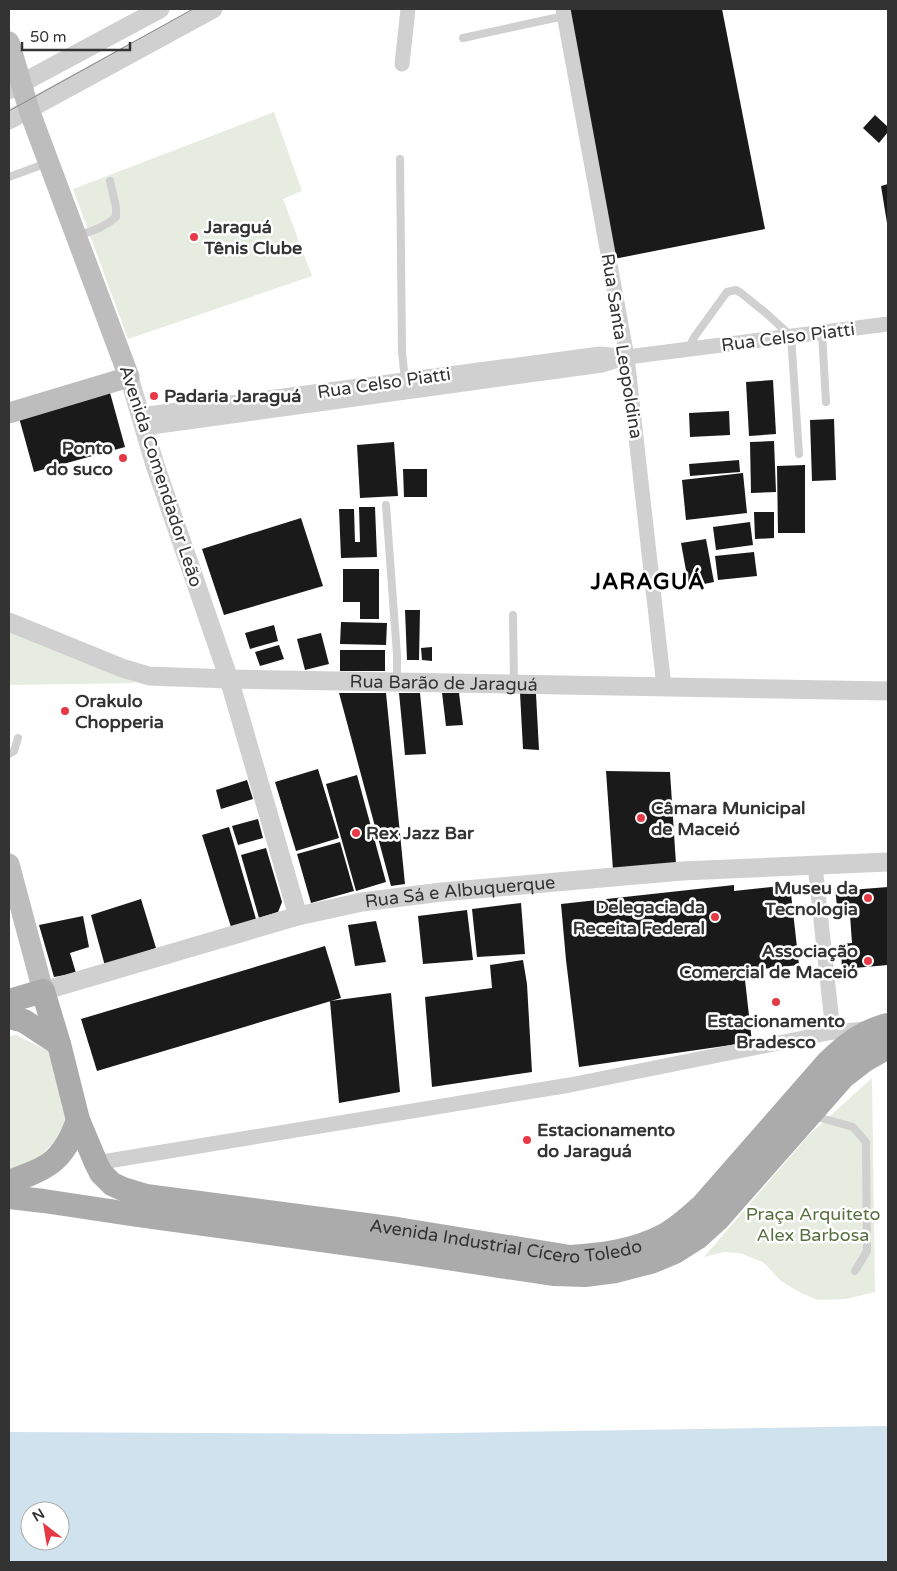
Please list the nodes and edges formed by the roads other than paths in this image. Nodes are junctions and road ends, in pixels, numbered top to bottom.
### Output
1 (160, 9) edge
2 (213, 9) edge
3 (408, 9) edge
4 (563, 12) edge
5 (463, 38) dead end
6 (9, 42) edge
7 (402, 64) dead end
8 (15, 87) edge
9 (30, 110) junction
10 (9, 120) edge
11 (400, 158) dead end
12 (49, 162) junction
13 (9, 177) edge
14 (110, 181) dead end
15 (76, 236) junction
16 (888, 324) edge
17 (822, 333) junction
18 (791, 336) junction
19 (688, 349) junction
20 (627, 357) junction
21 (129, 376) junction
22 (404, 380) junction
23 (826, 402) dead end
24 (9, 412) edge
25 (142, 422) junction
26 (799, 454) dead end
27 (386, 505) dead end
28 (513, 616) dead end
29 (9, 622) edge
30 (229, 679) junction
31 (397, 682) junction
32 (514, 684) junction
33 (664, 686) junction
34 (888, 691) edge
35 (18, 738) dead end
36 (9, 754) edge
37 (888, 862) edge
38 (9, 864) edge
39 (815, 865) junction
40 (298, 916) junction
41 (43, 991) junction
42 (9, 1001) edge
43 (9, 1017) edge
44 (833, 1032) junction
45 (884, 1033) edge
46 (59, 1044) junction
47 (809, 1115) junction
48 (78, 1120) junction
49 (96, 1163) junction
50 (9, 1182) edge
51 (9, 1197) edge
52 (855, 1271) dead end

1 - 8 street
2 - 9 street
3 - 7 street
4 - 5 lane
4 - 20 street, Rua Santa Leopoldina
6 - 8 main road, Avenida Comendador Leão
8 - 9 main road, Avenida Comendador Leão
9 - 10 street
9 - 12 main road, Avenida Comendador Leão
11 - 22 lane
12 - 13 lane
12 - 15 main road, Avenida Comendador Leão
14 - 15 lane
15 - 21 main road, Avenida Comendador Leão
16 - 17 street, Rua Celso Piatti
17 - 18 street, Rua Celso Piatti
17 - 23 lane
18 - 19 street, Rua Celso Piatti
18 - 19 lane
18 - 26 lane
19 - 20 street, Rua Celso Piatti
20 - 22 street, Rua Celso Piatti
20 - 25 street, Rua Celso Piatti
20 - 33 street, Rua Santa Leopoldina
21 - 24 main road
21 - 25 street, Avenida Comendador Leão
22 - 25 street, Rua Celso Piatti
25 - 30 street, Avenida Comendador Leão
27 - 31 lane
28 - 32 lane
29 - 30 street, Rua Barão de Jaraguá
30 - 31 street, Rua Barão de Jaraguá
30 - 40 street, Avenida Comendador Leão
31 - 32 street, Rua Barão de Jaraguá
32 - 33 street, Rua Barão de Jaraguá
33 - 34 street, Rua Barão de Jaraguá
35 - 36 lane
37 - 39 street, Rua Sá e Albuquerque
38 - 41 main road
39 - 40 street, Rua Sá e Albuquerque
39 - 44 street
40 - 41 street, Rua Sá e Albuquerque
41 - 42 main road
41 - 46 main road, Avenida Industrial Cícero Toledo
43 - 46 main road
44 - 45 street
44 - 49 street
45 - 47 main road, Avenida Industrial Cícero Toledo
45 - 49 main road, Avenida Industrial Cícero Toledo
46 - 48 main road, Avenida Industrial Cícero Toledo
47 - 51 main road, Avenida Industrial Cícero Toledo
47 - 52 lane
48 - 49 main road, Avenida Industrial Cícero Toledo
48 - 50 main road

